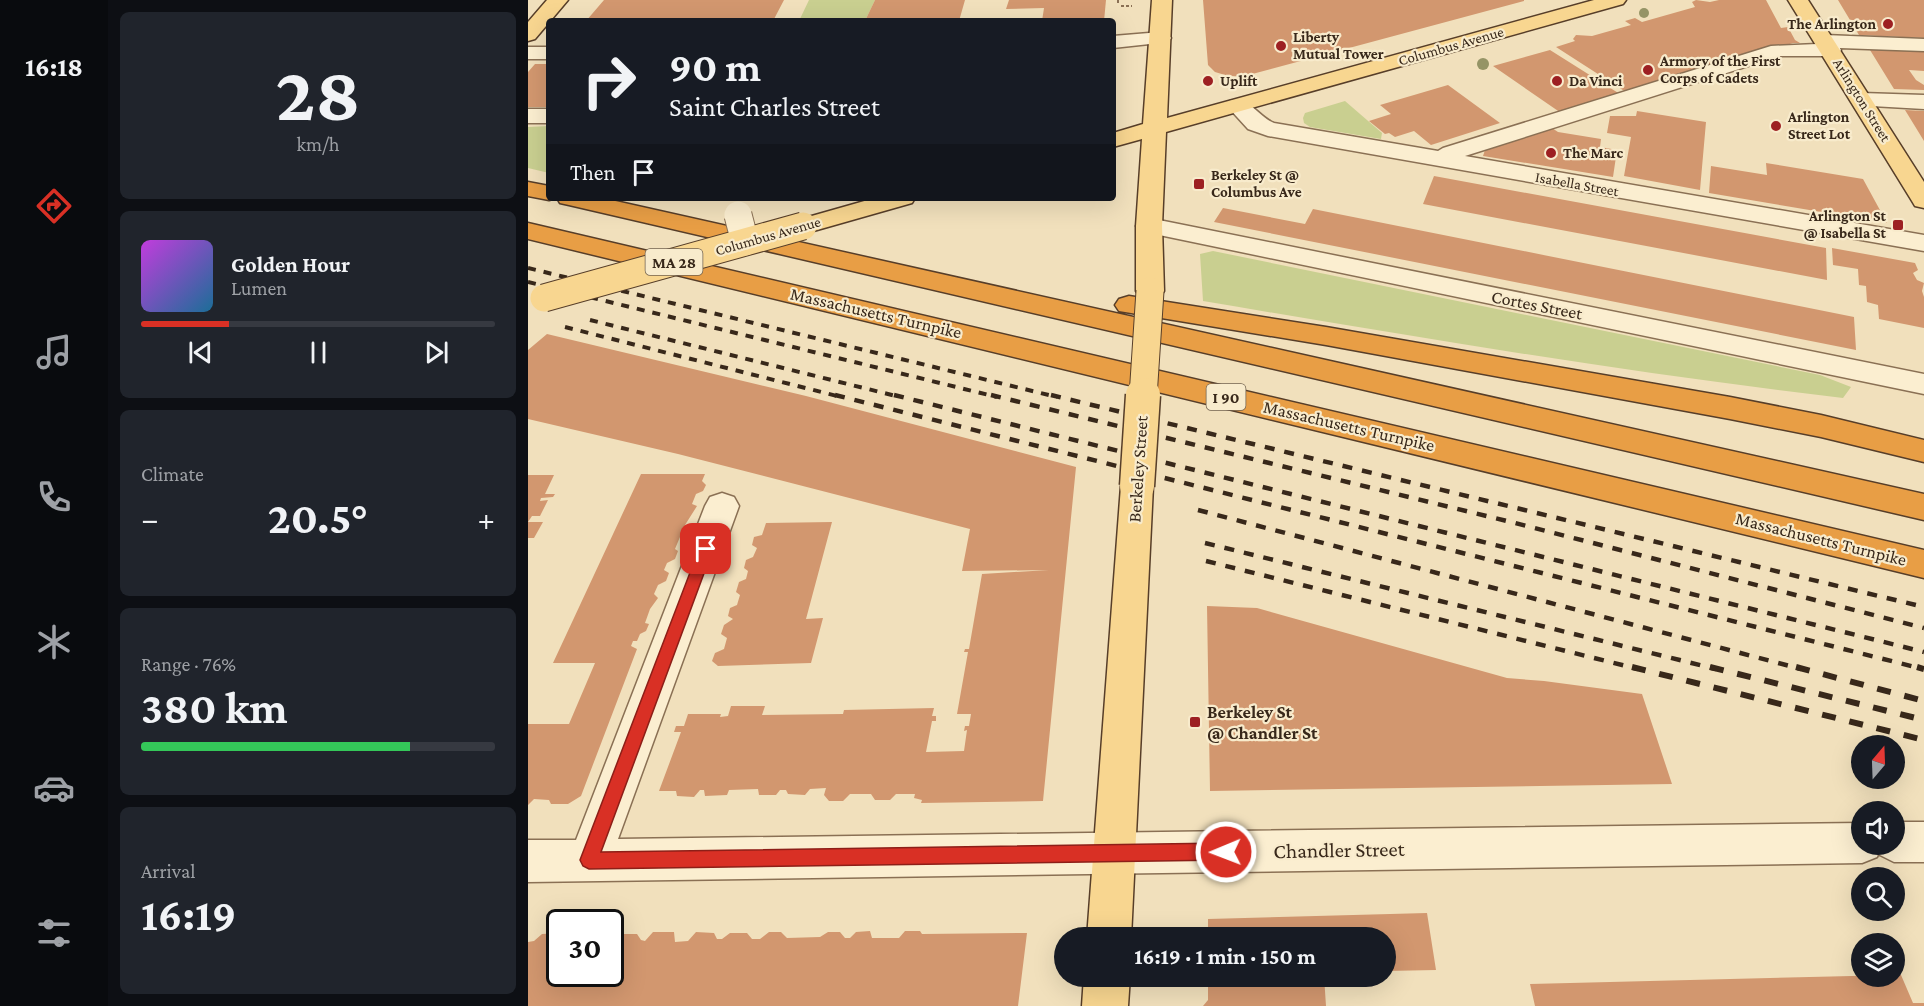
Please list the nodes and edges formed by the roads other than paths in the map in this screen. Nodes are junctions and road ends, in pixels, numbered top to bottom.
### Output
1 (558, 0) edge
2 (1162, 0) edge
3 (1616, 0) edge
4 (1798, 0) edge
5 (528, 35) edge
6 (1161, 38) junction
7 (1116, 41) edge
8 (1924, 45) edge
9 (1828, 46) junction
10 (528, 53) edge
11 (546, 53) edge
12 (1862, 100) junction
13 (1924, 102) edge
14 (1238, 106) junction
15 (528, 116) edge
16 (546, 116) edge
17 (1154, 128) junction
18 (1116, 139) edge
19 (1442, 160) junction
20 (528, 189) edge
21 (546, 193) edge
22 (582, 201) edge
23 (889, 201) edge
24 (1924, 201) edge
25 (733, 203) edge
26 (1149, 226) junction
27 (528, 231) edge
28 (745, 242) junction
29 (1924, 243) edge
30 (973, 289) junction
31 (536, 300) edge
32 (1924, 384) edge
33 (1924, 450) edge
34 (722, 506) dead end
35 (1924, 507) edge
36 (1924, 564) edge
37 (1905, 842) edge
38 (1924, 842) edge
39 (1851, 843) edge
40 (1114, 853) junction
41 (589, 860) junction
42 (528, 861) edge
43 (1110, 927) edge
44 (1107, 987) edge
45 (1106, 1006) edge

1 - 5 main road
2 - 6 main road, Berkeley Street
3 - 14 main road, Columbus Avenue
4 - 9 main road, Arlington Street
6 - 7 street
6 - 17 main road, Berkeley Street
8 - 9 street
9 - 12 main road, Arlington Street
9 - 19 street
10 - 11 street
12 - 13 street
12 - 24 main road, Arlington Street
14 - 17 main road, Columbus Avenue
14 - 19 street, Isabella Street
15 - 16 street
17 - 18 main road, Columbus Avenue
17 - 26 main road, Berkeley Street
19 - 29 street, Isabella Street
20 - 21 highway
22 - 30 highway
23 - 28 main road, Columbus Avenue / MA 28, bridge
25 - 28 street, bridge
26 - 32 street, Cortes Street
26 - 40 main road, Berkeley Street, bridge
27 - 36 highway, Massachusetts Turnpike / I 90
28 - 31 main road, Columbus Avenue / MA 28, bridge
30 - 33 highway
30 - 35 highway
34 - 41 street
37 - 38 street
39 - 40 street, Chandler Street
40 - 41 street, Chandler Street
40 - 43 main road, Berkeley Street
41 - 42 street, Chandler Street
44 - 45 main road

